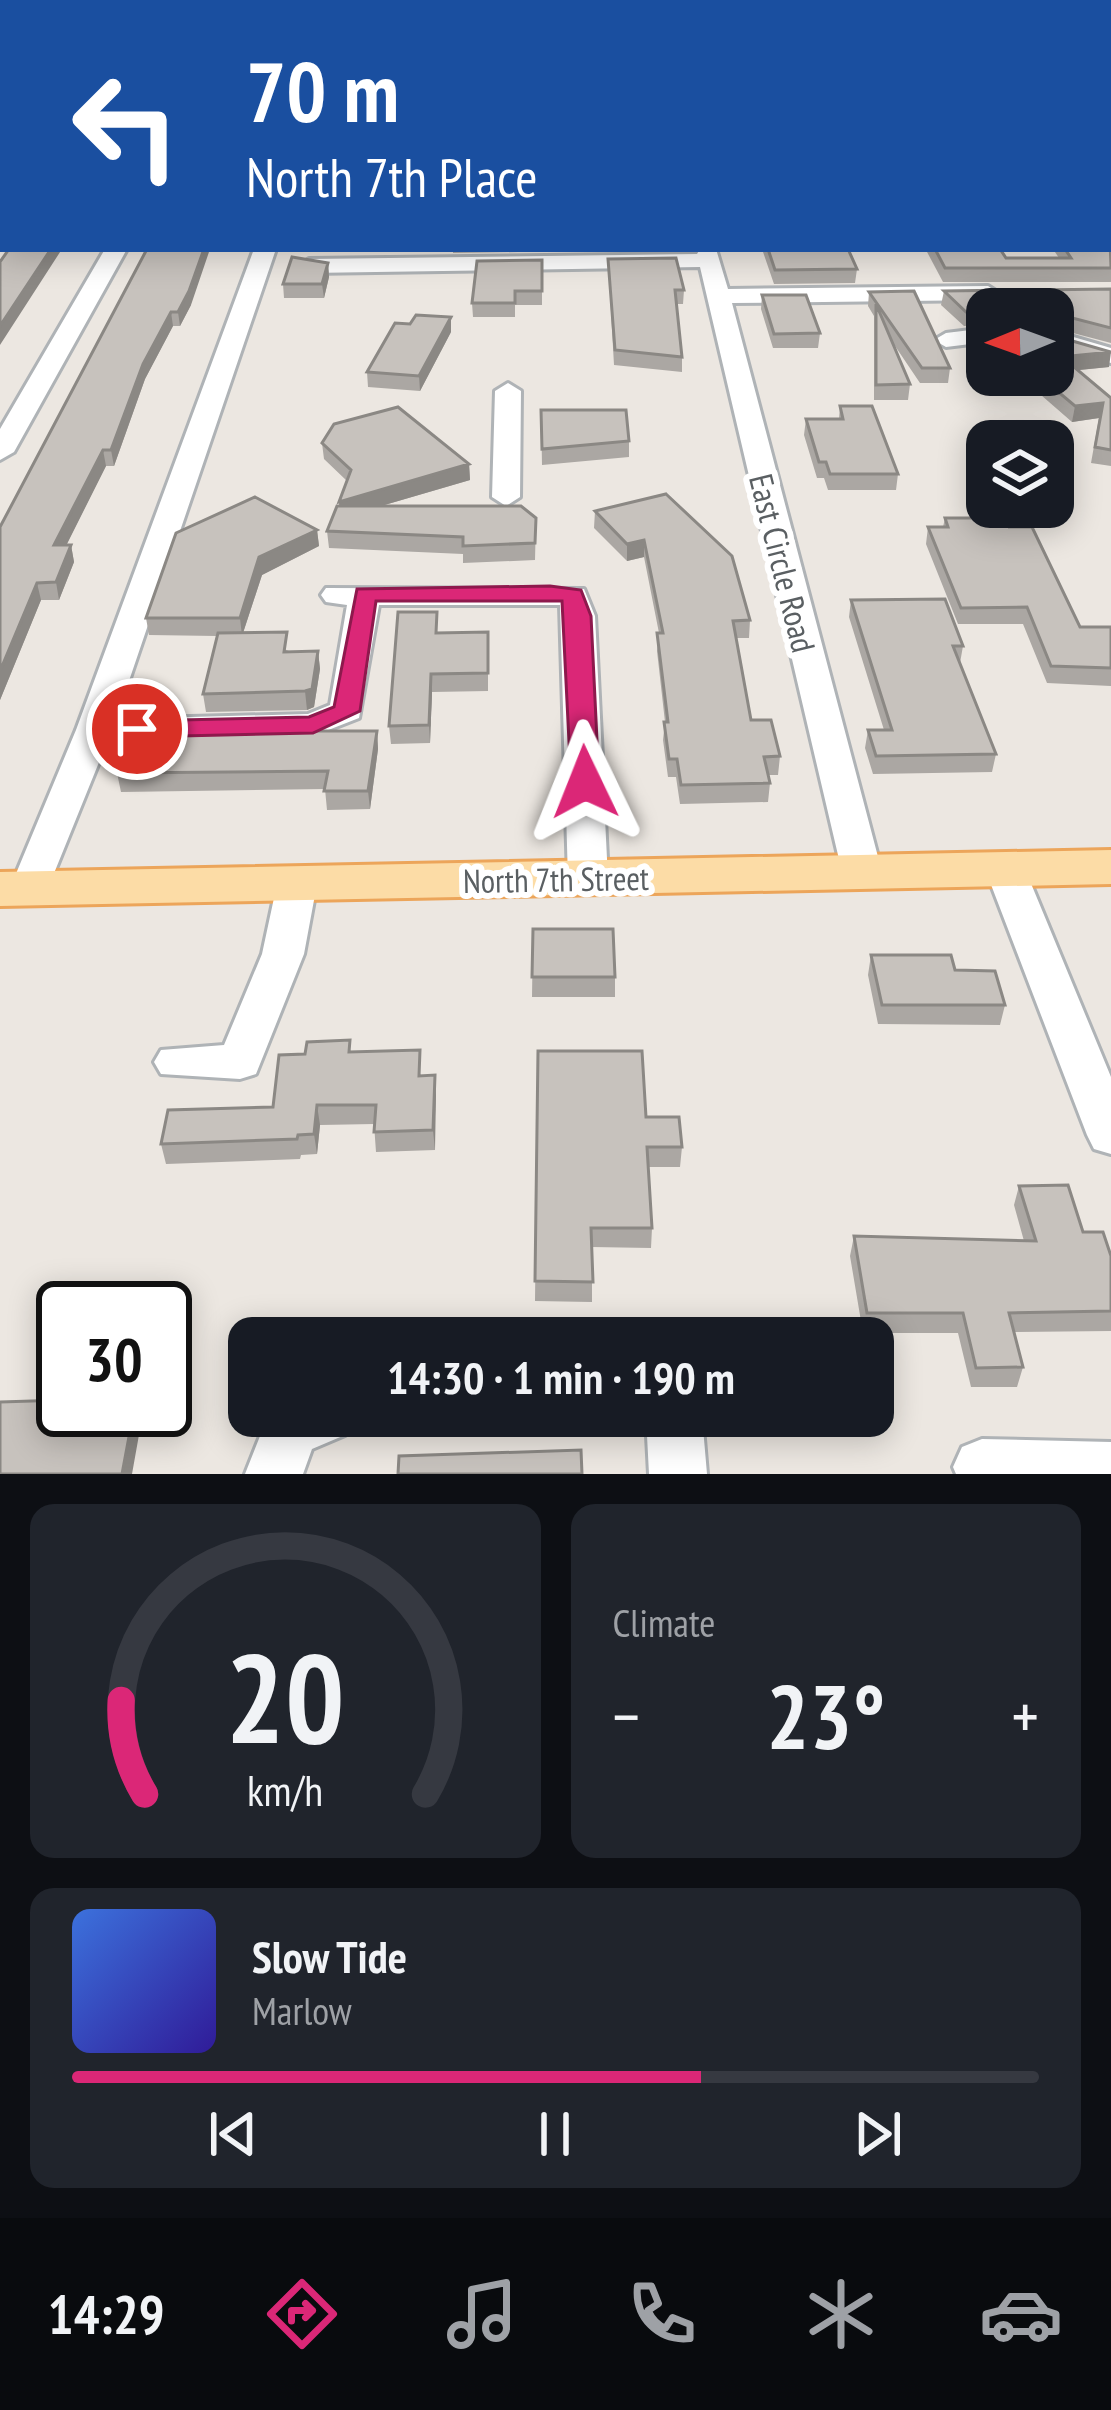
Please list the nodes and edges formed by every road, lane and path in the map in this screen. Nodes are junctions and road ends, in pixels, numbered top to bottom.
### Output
1 (114, 252) edge
2 (264, 252) edge
3 (309, 266) edge
4 (966, 294) edge
5 (722, 296) junction
6 (966, 338) edge
7 (946, 340) dead end
8 (1074, 345) edge
9 (1111, 356) edge
10 (508, 392) dead end
11 (0, 452) edge
12 (506, 497) dead end
13 (94, 730) junction
14 (1111, 867) edge
15 (1005, 869) junction
16 (862, 872) junction
17 (588, 878) junction
18 (297, 884) junction
19 (15, 889) edge
20 (177, 1063) dead end
21 (1111, 1135) edge
22 (675, 1437) edge
23 (984, 1470) edge
24 (1111, 1470) edge
25 (678, 1474) edge

1 - 11 street
2 - 13 street
3 - 5 street, East Circle Road
4 - 5 street
5 - 16 street, East Circle Road
6 - 7 street
8 - 9 street
10 - 12 street
13 - 17 street
13 - 19 street
14 - 15 main road, North 7th Street
15 - 16 main road, North 7th Street
15 - 21 street
16 - 17 main road, North 7th Street
17 - 18 main road, North 7th Street
18 - 19 main road, North 7th Street
18 - 20 street
22 - 25 street
23 - 24 street

